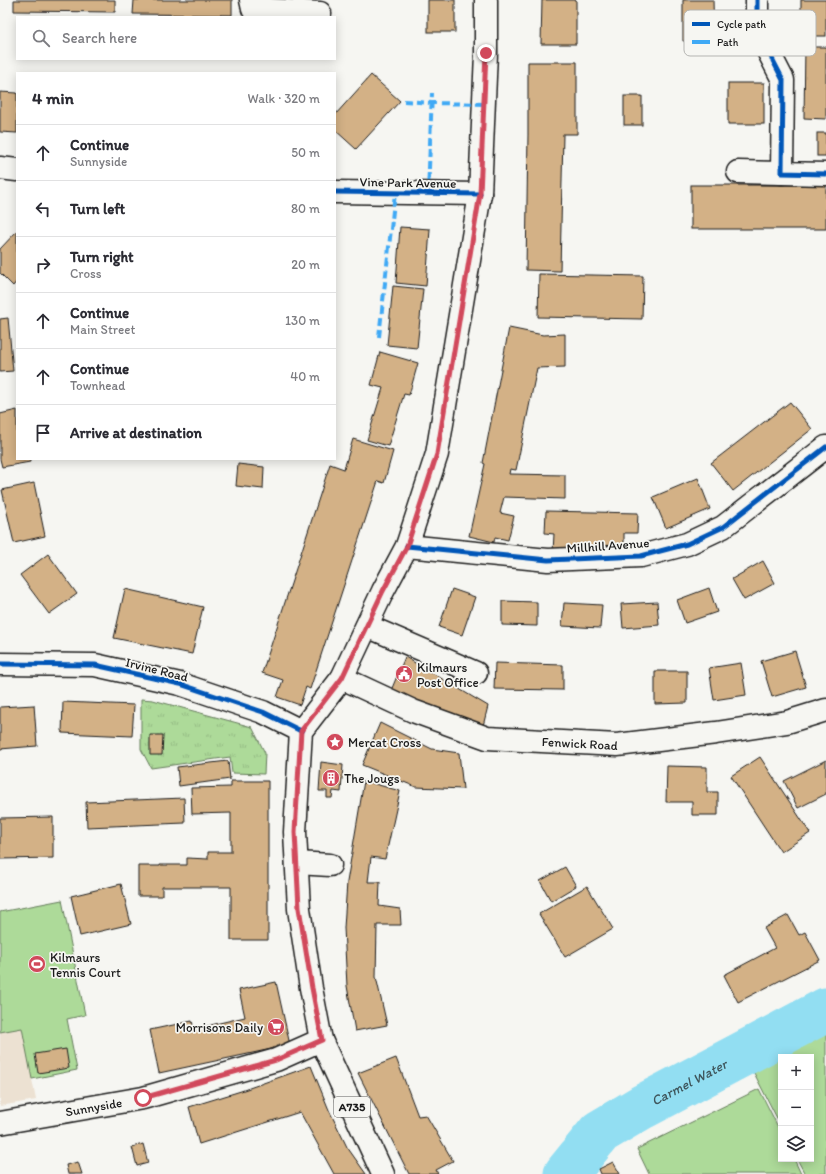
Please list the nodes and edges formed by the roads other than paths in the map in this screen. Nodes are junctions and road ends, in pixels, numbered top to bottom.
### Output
1 (251, 0) edge
2 (486, 0) edge
3 (320, 13) dead end
4 (771, 56) edge
5 (0, 168) edge
6 (16, 170) edge
7 (738, 172) dead end
8 (782, 173) junction
9 (826, 174) edge
10 (336, 192) edge
11 (480, 194) junction
12 (826, 447) edge
13 (407, 546) junction
14 (367, 626) junction
15 (1, 660) edge
16 (476, 673) dead end
17 (342, 678) junction
18 (826, 710) edge
19 (301, 731) junction
20 (297, 863) junction
21 (330, 866) dead end
22 (322, 1040) junction
23 (0, 1123) edge
24 (383, 1174) edge

1 - 3 main road
2 - 11 main road
4 - 8 main road
5 - 6 main road
7 - 8 main road
8 - 9 main road
10 - 11 main road, Vine Park Avenue
11 - 13 main road
12 - 13 main road, Millhill Avenue
13 - 14 main road
14 - 16 main road
14 - 17 main road
15 - 19 main road, Irvine Road
17 - 18 main road, Fenwick Road
17 - 19 main road
19 - 20 main road, A735
20 - 21 main road
20 - 22 main road, A735
22 - 23 main road, Sunnyside
22 - 24 main road, A735

